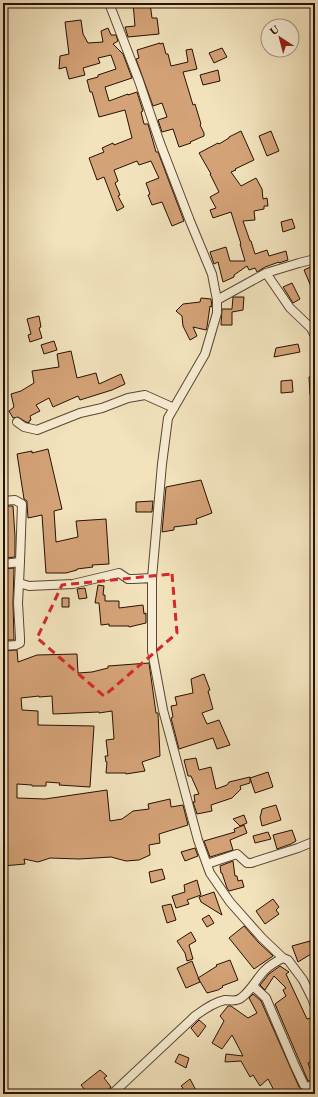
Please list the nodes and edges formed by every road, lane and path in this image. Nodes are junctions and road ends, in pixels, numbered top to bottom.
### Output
1 (109, 3) edge
2 (315, 259) edge
3 (266, 274) junction
4 (217, 300) junction
5 (315, 336) edge
6 (174, 408) junction
7 (17, 422) dead end
8 (3, 501) edge
9 (20, 562) junction
10 (3, 564) edge
11 (152, 578) junction
12 (19, 583) junction
13 (3, 646) edge
14 (315, 841) edge
15 (207, 864) junction
16 (283, 958) junction
17 (253, 986) junction
18 (315, 1006) edge
19 (315, 1085) edge
20 (112, 1094) edge

1 - 4 street
2 - 3 street
3 - 4 street
3 - 5 street
4 - 6 street
6 - 7 street
6 - 11 street
8 - 9 street
9 - 10 street
9 - 12 street
11 - 12 street
11 - 15 street
12 - 13 street
14 - 15 street
15 - 16 street
16 - 17 street
16 - 18 street
17 - 19 street
17 - 20 street

